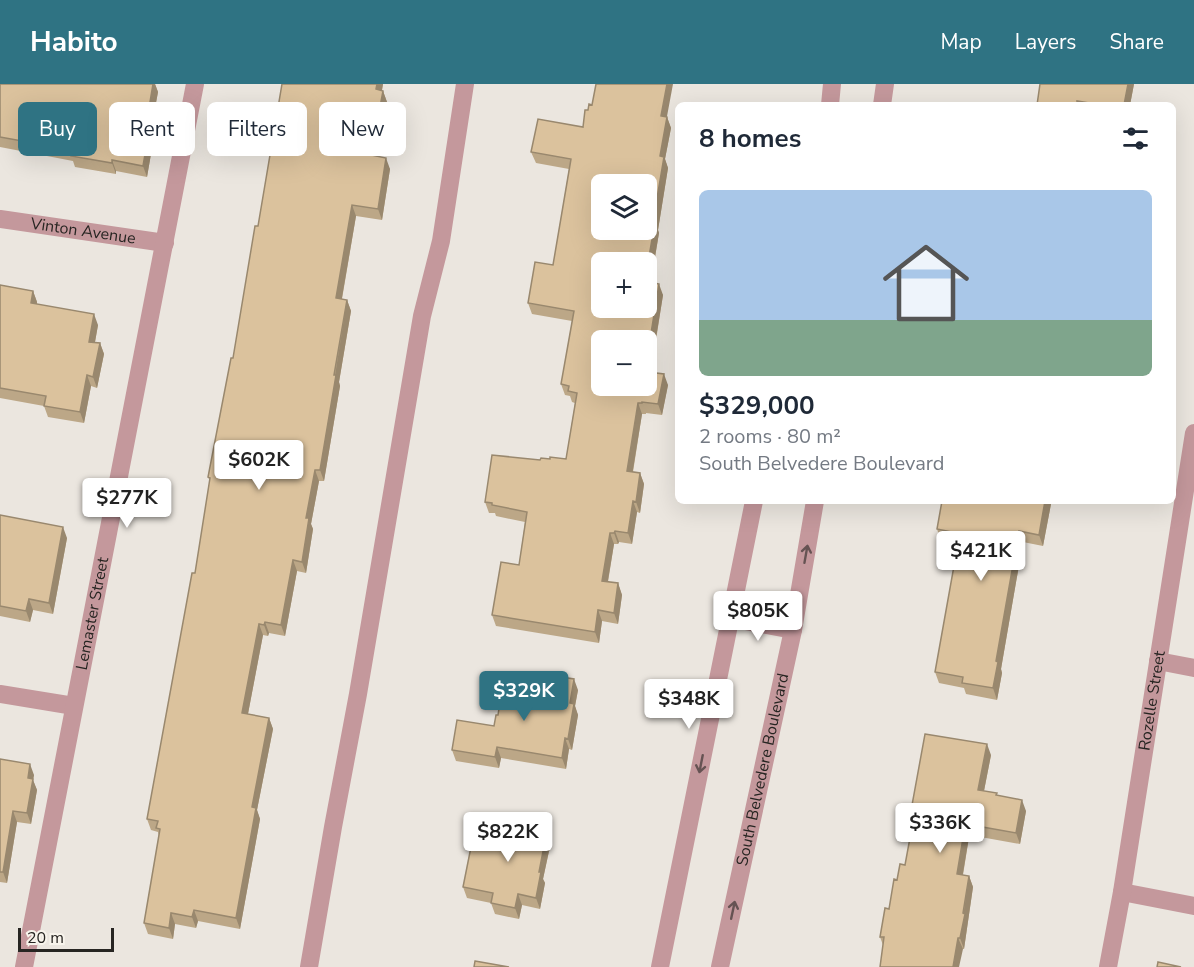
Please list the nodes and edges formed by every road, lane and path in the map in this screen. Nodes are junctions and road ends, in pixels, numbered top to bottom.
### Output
1 (195, 84) edge
2 (465, 84) edge
3 (832, 84) edge
4 (885, 84) edge
5 (830, 102) edge
6 (882, 102) edge
7 (0, 219) edge
8 (165, 243) junction
9 (1194, 433) edge
10 (753, 504) edge
11 (814, 504) edge
12 (730, 618) junction
13 (793, 630) junction
14 (1158, 661) junction
15 (1194, 668) edge
16 (0, 694) edge
17 (74, 706) junction
18 (1122, 892) junction
19 (1194, 906) edge
20 (24, 967) edge
21 (309, 967) edge
22 (660, 967) edge
23 (720, 967) edge
24 (1108, 967) edge

1 - 8 street, Lemaster Street
2 - 21 street
3 - 5 street
4 - 6 street
7 - 8 street, Vinton Avenue
8 - 17 street, Lemaster Street
9 - 14 street, Rozelle Street
10 - 12 street
13 -> 11 street, South Belvedere Boulevard
12 - 13 street
12 -> 22 street
23 -> 13 street, South Belvedere Boulevard
14 - 15 street
14 - 18 street, Rozelle Street
16 - 17 street
17 - 20 street, Lemaster Street
18 - 19 street
18 - 24 street, Rozelle Street

